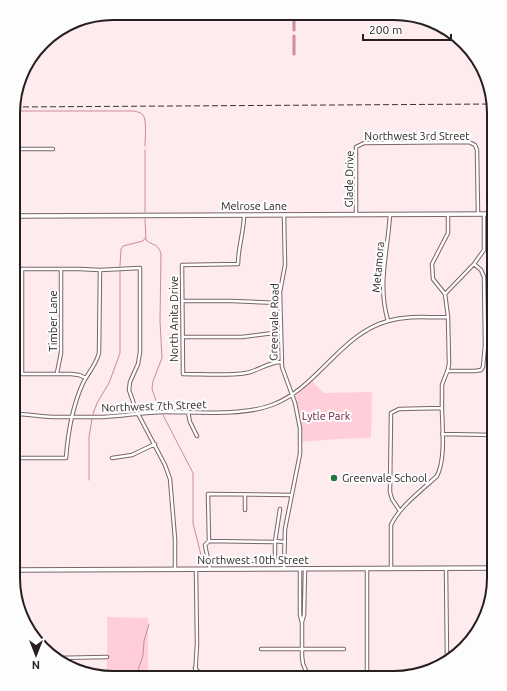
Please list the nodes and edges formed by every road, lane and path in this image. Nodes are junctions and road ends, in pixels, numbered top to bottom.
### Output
1 (358, 145) joint
2 (20, 149) edge
3 (52, 149) dead end
4 (356, 214) junction
5 (390, 214) junction
6 (448, 214) junction
7 (478, 214) junction
8 (484, 214) joint
9 (244, 215) junction
10 (284, 215) junction
11 (20, 216) edge
12 (474, 264) junction
13 (22, 269) joint
14 (61, 269) junction
15 (100, 270) junction
16 (445, 294) junction
17 (182, 301) junction
18 (280, 303) junction
19 (448, 317) junction
20 (388, 321) junction
21 (281, 332) junction
22 (182, 337) junction
23 (486, 345) joint
24 (281, 362) junction
25 (448, 371) junction
26 (57, 374) junction
27 (86, 378) junction
28 (292, 395) junction
29 (441, 408) junction
30 (188, 412) junction
31 (20, 414) edge
32 (139, 414) junction
33 (71, 417) junction
34 (442, 434) junction
35 (487, 435) edge
36 (197, 436) dead end
37 (155, 444) junction
38 (20, 458) edge
39 (112, 458) dead end
40 (245, 495) junction
41 (291, 495) junction
42 (280, 509) dead end
43 (246, 510) dead end
44 (400, 511) junction
45 (208, 541) junction
46 (275, 542) junction
47 (284, 542) junction
48 (209, 560) junction
49 (367, 568) junction
50 (391, 568) junction
51 (446, 568) junction
52 (487, 568) edge
53 (196, 569) junction
54 (210, 569) junction
55 (284, 569) junction
56 (303, 569) junction
57 (20, 570) edge
58 (175, 570) junction
59 (300, 595) junction
60 (305, 595) junction
61 (300, 615) junction
62 (304, 615) junction
63 (302, 622) junction
64 (261, 649) dead end
65 (302, 649) junction
66 (344, 649) dead end
67 (447, 654) edge
68 (107, 657) dead end
69 (67, 658) edge
70 (195, 667) junction
71 (195, 671) edge
72 (198, 671) edge
73 (306, 671) edge
74 (367, 671) edge

1 - 4 street, Glade Drive
1 - 7 street, Northwest 3rd Street
2 - 3 street
4 - 5 street, Melrose Lane
4 - 10 street, Melrose Lane
5 - 6 street, Melrose Lane
5 - 20 street, Metamora
6 - 7 street, Melrose Lane
6 - 16 street
7 - 8 street, Melrose Lane
8 - 12 street
9 - 10 street, Melrose Lane
9 - 11 street, Melrose Lane
9 - 17 street, North Anita Drive
10 - 18 street, Greenvale Road
12 - 16 street
12 - 23 street
13 - 14 street
13 - 26 street
14 - 15 street
14 - 26 street, Timber Lane
15 - 27 street
15 - 32 street
16 - 19 street
17 - 18 street
17 - 22 street, North Anita Drive
18 - 21 street, Greenvale Road
19 - 20 street, Northwest 7th Street
19 - 25 street
20 - 28 street, Northwest 7th Street
21 - 22 street
21 - 24 street, Greenvale Road
22 - 24 street, North Anita Drive
23 - 25 street
24 - 28 street, Greenvale Road
25 - 29 street
26 - 27 street
27 - 33 street
28 - 30 street, Northwest 7th Street
28 - 41 street, Greenvale Road
29 - 34 street
29 - 44 street
30 - 32 street, Northwest 7th Street
30 - 36 street
31 - 33 street, Northwest 7th Street
32 - 33 street, Northwest 7th Street
32 - 37 street
33 - 38 street
34 - 35 street
34 - 44 street
37 - 39 street
37 - 58 street
40 - 41 street
40 - 43 street
40 - 45 street
41 - 47 street, Greenvale Road
42 - 46 street
44 - 50 street
45 - 46 street
45 - 48 street
46 - 47 street
46 - 48 street
47 - 55 street, Greenvale Road
48 - 54 street
49 - 50 street, Northwest 10th Street
49 - 56 street, Northwest 10th Street
49 - 74 street
50 - 51 street, Northwest 10th Street
51 - 52 street, Northwest 10th Street
51 - 67 street
53 - 54 street, Northwest 10th Street
53 - 58 street, Northwest 10th Street
53 - 70 street
54 - 55 street, Northwest 10th Street
55 - 56 street, Northwest 10th Street
56 - 59 street
56 - 60 street
57 - 58 street, Northwest 10th Street
59 - 60 street
59 - 61 street
60 - 62 street
61 - 62 street
61 - 63 street
62 - 63 street
63 - 65 street
64 - 65 street
65 - 66 street
65 - 73 street
68 - 69 street
70 - 71 street
70 - 72 street

